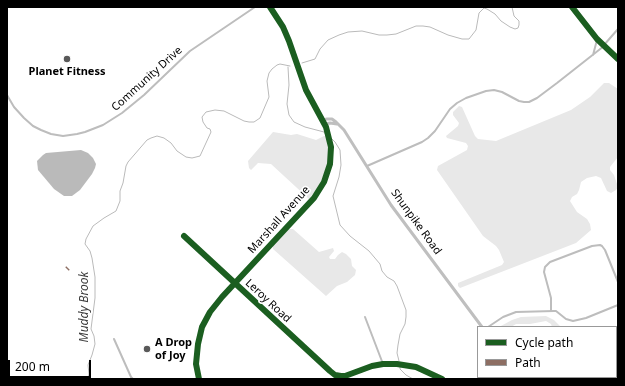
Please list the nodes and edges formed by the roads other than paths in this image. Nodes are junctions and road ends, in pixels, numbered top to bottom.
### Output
1 (255, 7) edge
2 (270, 7) edge
3 (572, 7) edge
4 (618, 29) edge
5 (597, 39) junction
6 (604, 46) junction
7 (593, 55) junction
8 (618, 59) edge
9 (7, 95) edge
10 (323, 120) junction
11 (325, 124) junction
12 (339, 125) junction
13 (366, 166) junction
14 (184, 236) dead end
15 (618, 282) edge
16 (234, 283) junction
17 (618, 306) edge
18 (551, 311) junction
19 (365, 317) dead end
20 (481, 326) edge
21 (490, 326) edge
22 (114, 339) dead end
23 (383, 364) junction
24 (133, 379) edge
25 (199, 379) edge
26 (442, 379) edge

1 - 9 street, Community Drive
2 - 10 main road, Marshall Avenue
3 - 5 main road
4 - 6 street
5 - 6 main road
5 - 7 street
6 - 7 street
6 - 8 main road
7 - 13 street
10 - 11 main road, Marshall Avenue
10 - 12 main road
11 - 12 main road
11 - 16 main road, Marshall Avenue
12 - 13 main road, Shunpike Road
13 - 20 main road, Shunpike Road
14 - 16 street, Leroy Road
15 - 18 street
16 - 23 street, Leroy Road
16 - 25 main road, Marshall Avenue
17 - 18 street
18 - 21 street
19 - 23 street
22 - 24 street
23 - 26 street

